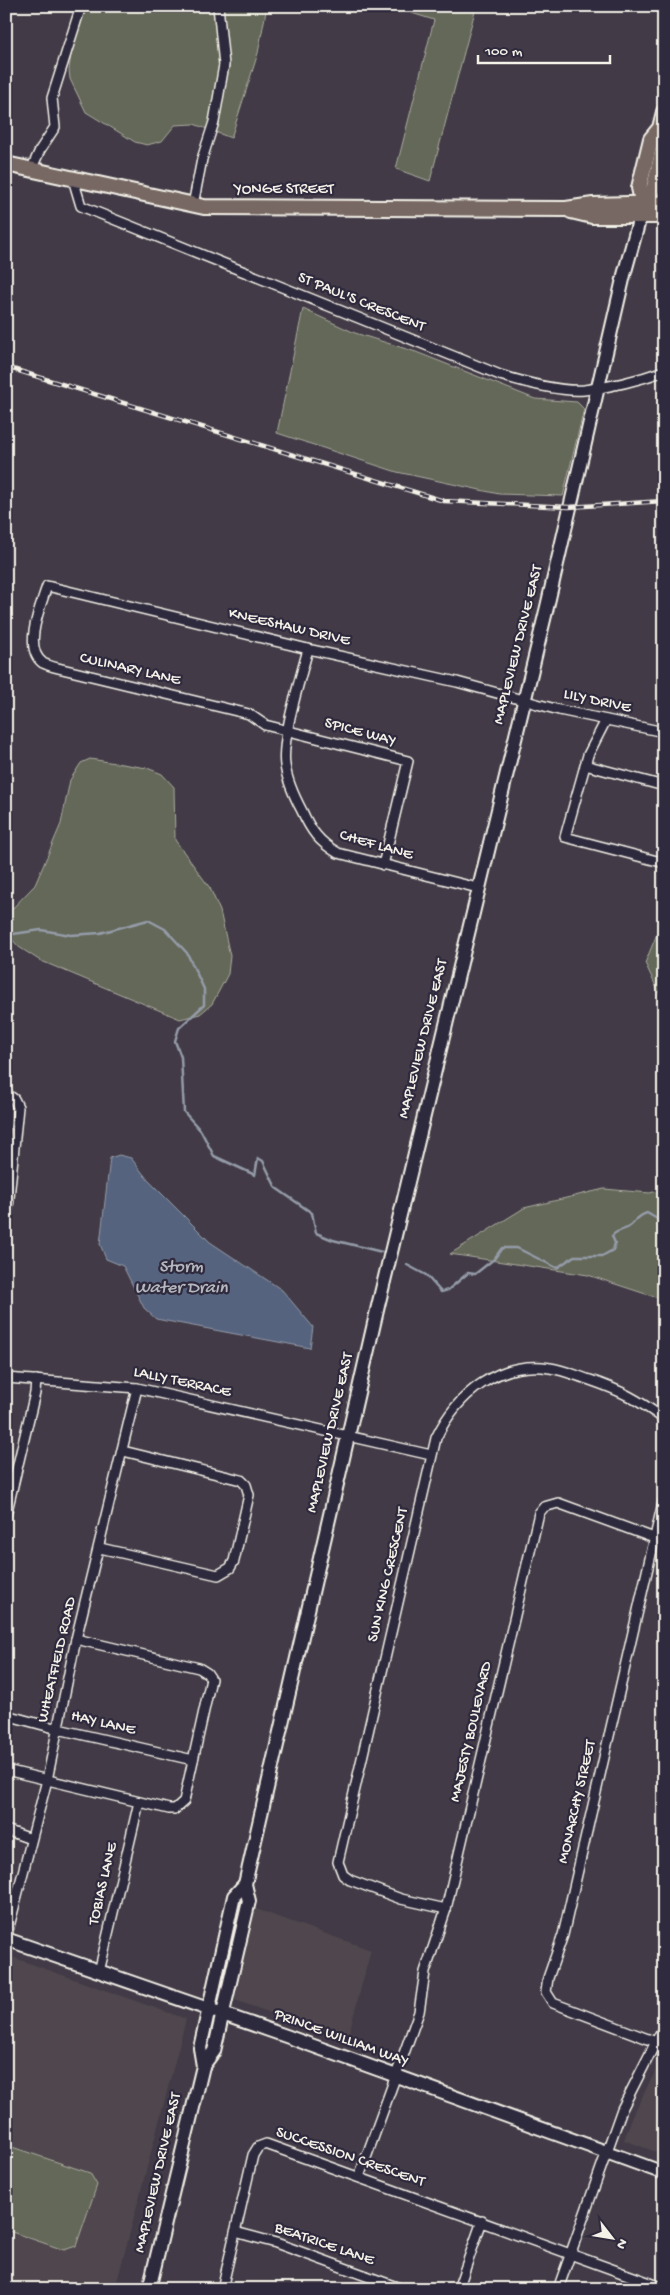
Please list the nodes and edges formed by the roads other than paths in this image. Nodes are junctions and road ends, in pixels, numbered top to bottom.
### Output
1 (81, 6) edge
2 (218, 6) edge
3 (664, 112) edge
4 (662, 134) edge
5 (664, 145) edge
6 (6, 164) edge
7 (31, 170) junction
8 (73, 179) junction
9 (664, 204) edge
10 (193, 205) junction
11 (641, 211) junction
12 (664, 216) edge
13 (664, 371) edge
14 (598, 387) junction
15 (47, 586) joint
16 (308, 649) junction
17 (524, 699) junction
18 (606, 720) junction
19 (288, 729) junction
20 (664, 732) edge
21 (585, 765) junction
22 (664, 786) edge
23 (664, 857) edge
24 (383, 865) junction
25 (478, 888) junction
26 (6, 1093) edge
27 (6, 1228) edge
28 (6, 1378) edge
29 (36, 1380) junction
30 (137, 1388) junction
31 (664, 1419) edge
32 (349, 1435) junction
33 (123, 1451) junction
34 (431, 1455) junction
35 (664, 1498) edge
36 (6, 1515) edge
37 (654, 1538) junction
38 (100, 1548) junction
39 (76, 1639) junction
40 (6, 1714) edge
41 (58, 1729) junction
42 (193, 1760) junction
43 (6, 1770) edge
44 (47, 1780) junction
45 (139, 1802) junction
46 (6, 1830) edge
47 (31, 1839) junction
48 (245, 1884) junction
49 (446, 1909) junction
50 (6, 1938) edge
51 (99, 1972) junction
52 (208, 2010) junction
53 (222, 2014) junction
54 (664, 2026) edge
55 (656, 2042) junction
56 (202, 2066) junction
57 (396, 2076) junction
58 (606, 2152) junction
59 (664, 2173) edge
60 (359, 2177) junction
61 (482, 2221) junction
62 (235, 2232) junction
63 (570, 2253) junction
64 (664, 2288) edge
65 (149, 2289) edge
66 (222, 2289) edge
67 (402, 2289) edge
68 (458, 2289) edge
69 (558, 2289) edge

1 - 7 street
2 - 10 street
3 - 4 main road, MAPLEVIEW DRIVE EAST
4 - 11 main road, MAPLEVIEW DRIVE EAST
5 - 11 main road, MAPLEVIEW DRIVE EAST
6 - 7 main road, YONGE STREET
7 - 8 main road, YONGE STREET
8 - 10 main road, YONGE STREET
8 - 14 street, ST PAUL'S CRESCENT
9 - 11 main road, YONGE STREET
10 - 11 main road, YONGE STREET
11 - 12 main road, YONGE STREET
11 - 14 main road, MAPLEVIEW DRIVE EAST
13 - 14 street, ST PAUL'S CRESCENT
14 - 17 main road, MAPLEVIEW DRIVE EAST
15 - 16 street, KNEESHAW DRIVE
15 - 19 street, CULINARY LANE
16 - 17 street, KNEESHAW DRIVE
16 - 19 street, CHEF LANE
17 - 18 street, LILY DRIVE
17 - 25 main road, MAPLEVIEW DRIVE EAST
18 - 20 street, LILY DRIVE
18 - 21 street
19 - 24 street, CHEF LANE
19 - 24 street, SPICE WAY
21 - 22 street
21 - 23 street
24 - 25 street, CHEF LANE
25 - 32 main road, MAPLEVIEW DRIVE EAST
26 - 27 street
28 - 29 street, LALLY TERRACE
29 - 30 street, LALLY TERRACE
29 - 36 street
30 - 32 street, LALLY TERRACE
30 - 33 street, WHEATFIELD ROAD
31 - 34 street, SUN KING CRESCENT
32 - 34 street, LALLY TERRACE
32 - 48 main road, MAPLEVIEW DRIVE EAST
33 - 38 street, WHEATFIELD ROAD
33 - 38 street
34 - 49 street, SUN KING CRESCENT
35 - 37 street, MONARCHY STREET
37 - 49 street, MAJESTY BOULEVARD
37 - 55 street, MONARCHY STREET
38 - 39 street, WHEATFIELD ROAD
39 - 41 street, WHEATFIELD ROAD
39 - 42 street
40 - 41 street, HAY LANE
41 - 42 street, HAY LANE
41 - 44 street, WHEATFIELD ROAD
42 - 45 street
43 - 44 street
44 - 45 street
44 - 47 street, WHEATFIELD ROAD
45 - 51 street, TOBIAS LANE
46 - 47 street
47 - 50 street, WHEATFIELD ROAD
48 - 52 main road, MAPLEVIEW DRIVE EAST
48 - 53 main road, MAPLEVIEW DRIVE EAST
49 - 57 street, MAJESTY BOULEVARD
50 - 51 main road, PRINCE WILLIAM WAY
51 - 52 main road, PRINCE WILLIAM WAY
52 - 53 main road, PRINCE WILLIAM WAY
52 - 56 main road, MAPLEVIEW DRIVE EAST
53 - 56 main road, MAPLEVIEW DRIVE EAST
53 - 57 main road, PRINCE WILLIAM WAY
54 - 55 street
55 - 58 street
56 - 65 main road, MAPLEVIEW DRIVE EAST
57 - 58 main road, PRINCE WILLIAM WAY
57 - 60 street, MAJESTY BOULEVARD
58 - 59 main road, PRINCE WILLIAM WAY
58 - 63 street
60 - 61 street, SUCCESSION CRESCENT
60 - 62 street, SUCCESSION CRESCENT
61 - 63 street, SUCCESSION CRESCENT
61 - 68 street
62 - 66 street, SUCCESSION CRESCENT
62 - 67 street, BEATRICE LANE
63 - 64 street, SUCCESSION CRESCENT
63 - 69 street

